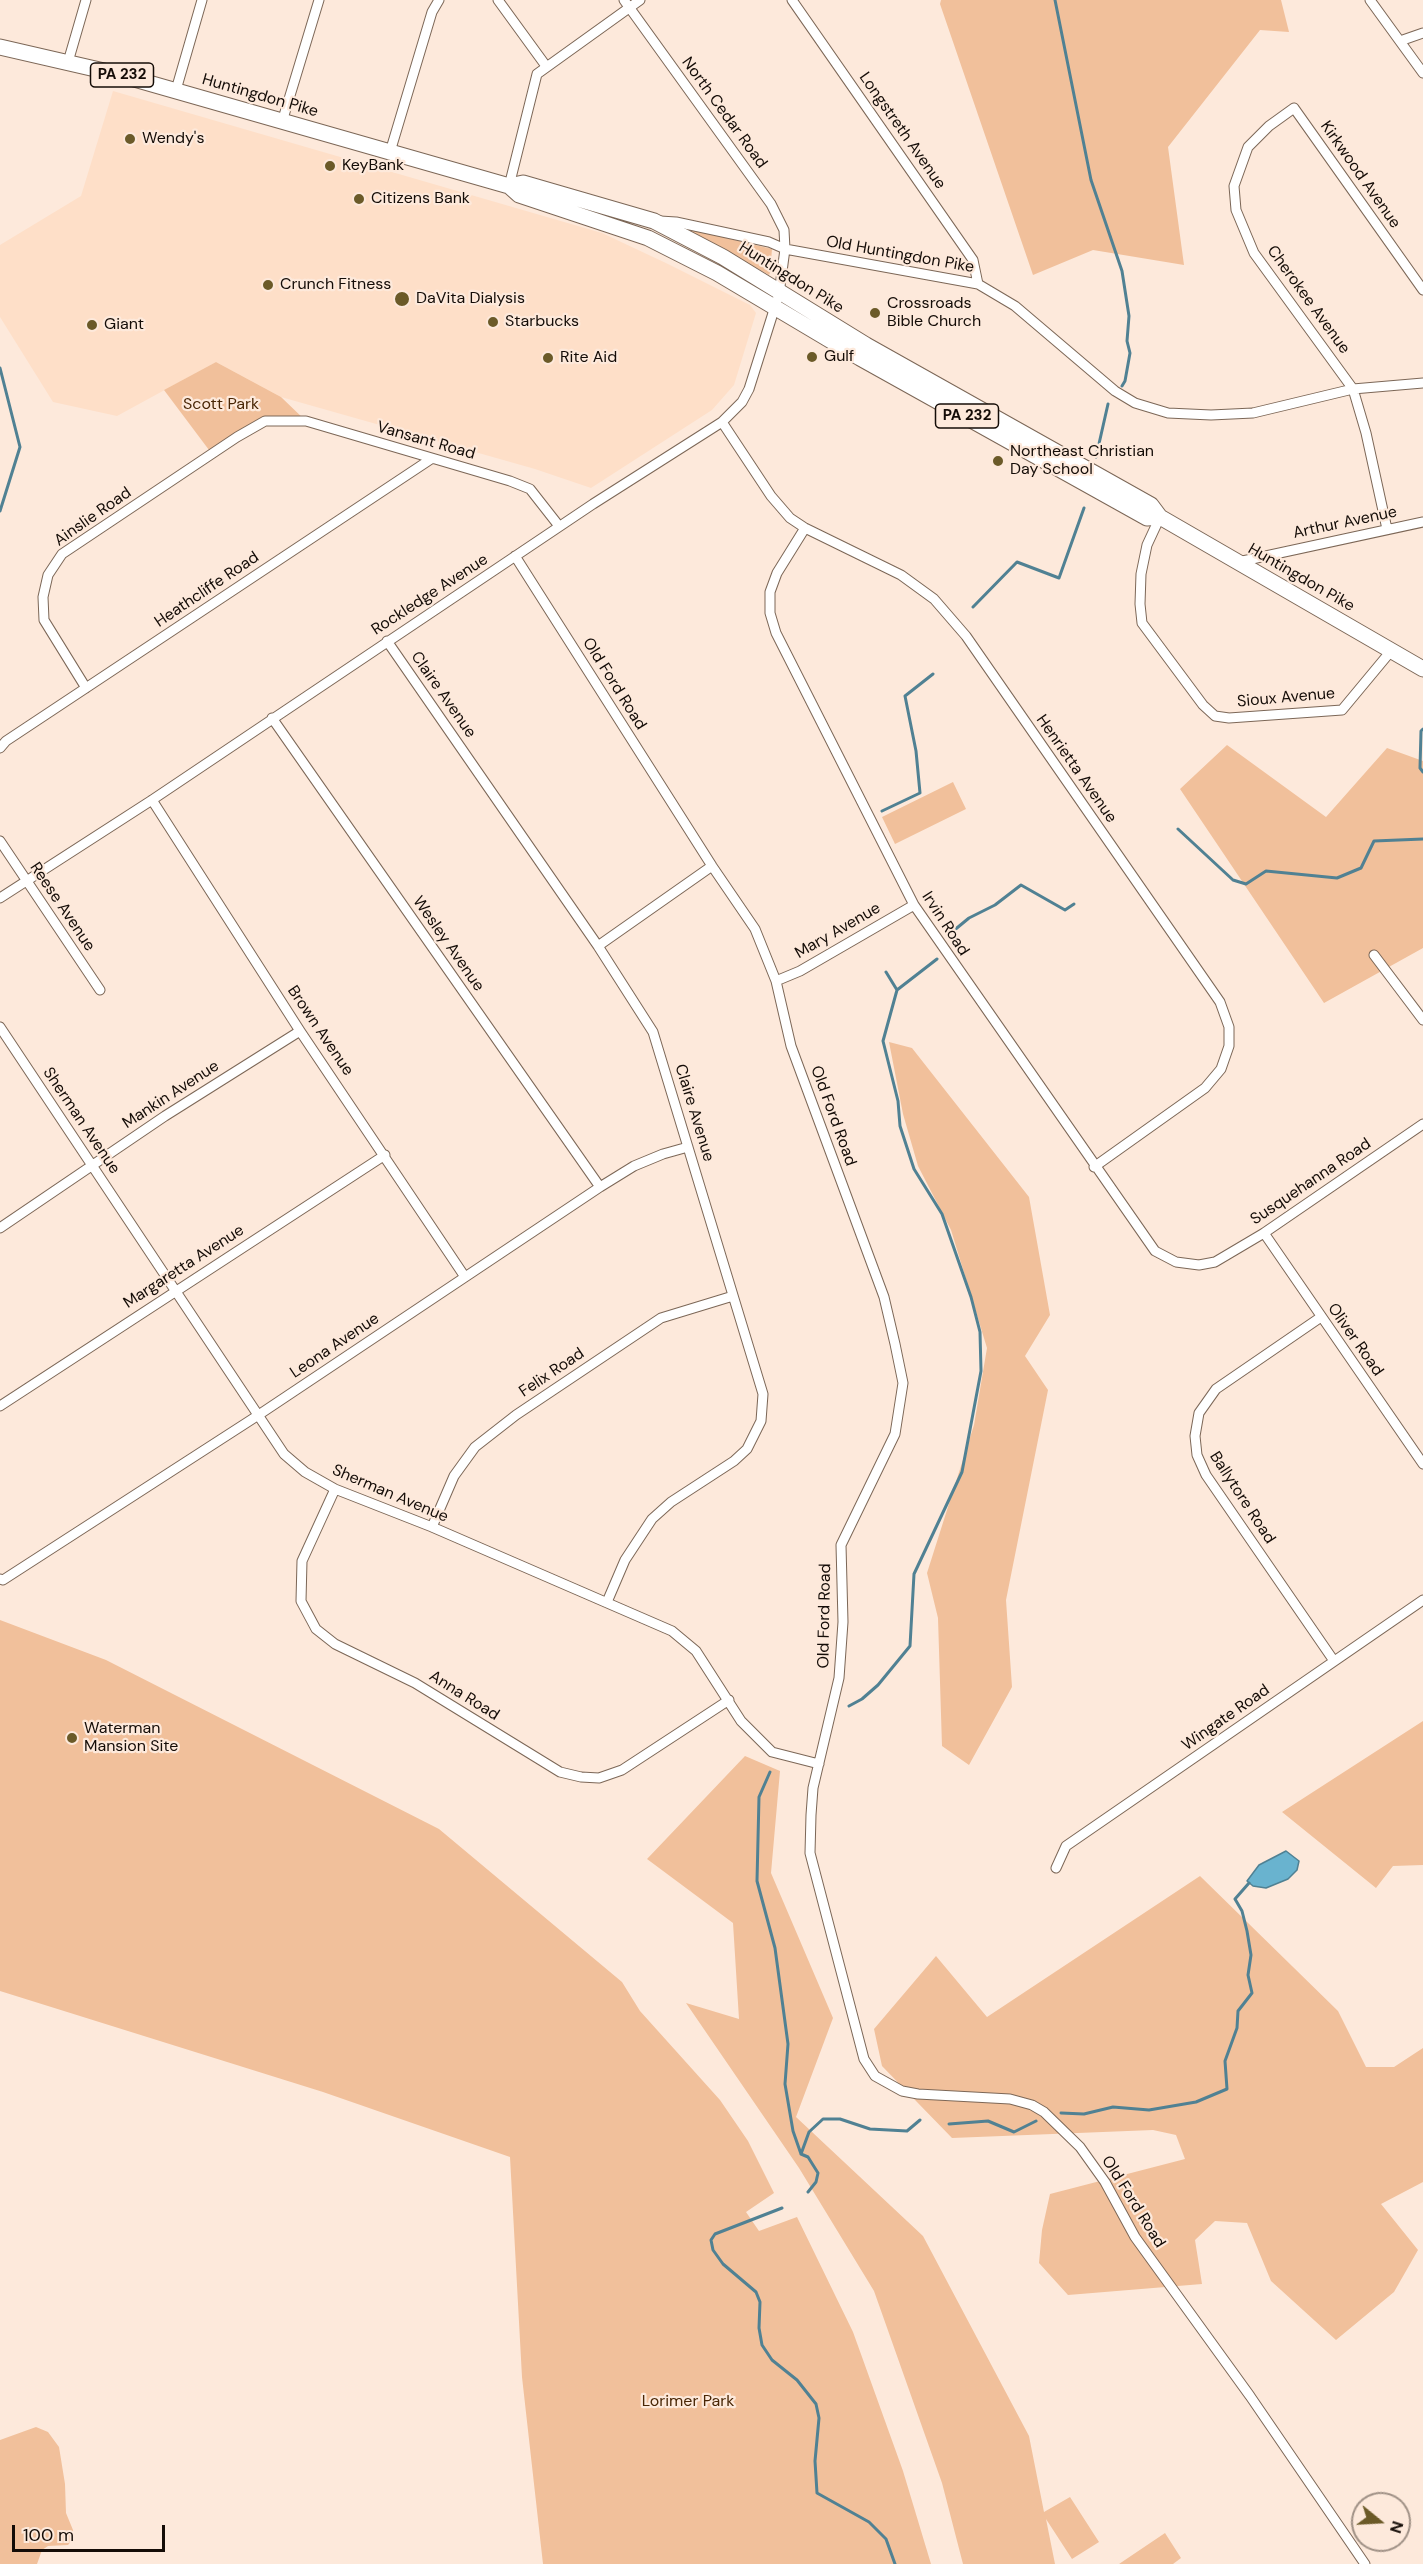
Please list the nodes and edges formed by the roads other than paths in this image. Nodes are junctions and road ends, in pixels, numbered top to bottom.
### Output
1 (86, 0) edge
2 (202, 0) edge
3 (319, 0) edge
4 (439, 0) edge
5 (498, 0) edge
6 (639, 0) edge
7 (792, 0) edge
8 (1370, 0) edge
9 (626, 3) edge
10 (1423, 33) edge
11 (1400, 41) junction
12 (0, 47) edge
13 (68, 62) junction
14 (546, 66) junction
15 (1423, 73) edge
16 (176, 90) junction
17 (1294, 108) joint
18 (282, 122) junction
19 (390, 152) junction
20 (509, 186) junction
21 (654, 221) junction
22 (785, 249) junction
23 (978, 284) junction
24 (1423, 290) edge
25 (777, 302) junction
26 (1423, 383) edge
27 (1353, 389) junction
28 (266, 420) joint
29 (722, 422) junction
30 (431, 459) junction
31 (1161, 517) junction
32 (1423, 522) edge
33 (559, 526) junction
34 (805, 528) junction
35 (1387, 528) junction
36 (515, 556) junction
37 (1238, 562) junction
38 (387, 641) junction
39 (1391, 651) junction
40 (1423, 669) edge
41 (87, 688) junction
42 (272, 718) junction
43 (0, 748) edge
44 (152, 800) junction
45 (0, 841) edge
46 (712, 866) junction
47 (26, 880) junction
48 (0, 898) edge
49 (914, 905) junction
50 (598, 946) junction
51 (1374, 955) dead end
52 (776, 981) junction
53 (100, 990) dead end
54 (1423, 1020) edge
55 (0, 1027) edge
56 (300, 1031) junction
57 (1423, 1125) edge
58 (688, 1147) junction
59 (385, 1155) junction
60 (93, 1166) junction
61 (1094, 1167) junction
62 (600, 1187) junction
63 (0, 1228) edge
64 (1264, 1233) junction
65 (1215, 1262) joint
66 (465, 1277) junction
67 (175, 1289) junction
68 (733, 1296) junction
69 (1321, 1317) junction
70 (0, 1406) edge
71 (257, 1416) junction
72 (1423, 1464) edge
73 (335, 1489) junction
74 (432, 1527) junction
75 (2, 1580) edge
76 (1423, 1600) edge
77 (607, 1602) junction
78 (1334, 1661) junction
79 (729, 1700) junction
80 (819, 1764) junction
81 (1056, 1868) dead end
82 (1365, 2564) edge

1 - 13 street
2 - 16 street
3 - 18 street
4 - 19 street
5 - 14 street
6 - 9 street
7 - 23 street, Longstreth Avenue
8 - 11 street
9 - 14 street
9 - 22 street, North Cedar Road
10 - 11 street
11 - 15 street
12 - 13 main road, Huntingdon Pike / PA 232
13 - 16 main road, Huntingdon Pike / PA 232
14 - 20 street
16 - 18 main road, Huntingdon Pike / PA 232
17 - 24 street, Kirkwood Avenue
17 - 27 street, Cherokee Avenue
18 - 19 main road, Huntingdon Pike / PA 232
19 - 20 main road, Huntingdon Pike / PA 232
20 - 21 main road, Huntingdon Pike / PA 232
20 - 25 main road, Huntingdon Pike / PA 232
21 - 22 street, Old Huntingdon Pike
21 - 25 main road, Huntingdon Pike / PA 232
22 - 23 street, Old Huntingdon Pike
22 - 25 street, Rockledge Avenue
23 - 27 street, Old Huntingdon Pike
25 - 29 street, Rockledge Avenue
25 - 31 main road, Huntingdon Pike / PA 232
26 - 27 street, Old Huntingdon Pike
27 - 35 street, Cherokee Avenue
28 - 30 street, Vansant Road
28 - 41 street, Ainslie Road
29 - 33 street, Rockledge Avenue
29 - 34 street, Henrietta Avenue
30 - 33 street, Vansant Road
30 - 41 street, Heathcliffe Road
31 - 37 main road, Huntingdon Pike / PA 232
31 - 39 street, Sioux Avenue
32 - 35 street, Arthur Avenue
33 - 36 street, Rockledge Avenue
34 - 49 street, Irvin Road
34 - 61 street, Henrietta Avenue
35 - 37 street, Arthur Avenue
36 - 38 street, Rockledge Avenue
36 - 46 street, Old Ford Road
37 - 39 main road, Huntingdon Pike / PA 232
38 - 42 street, Rockledge Avenue
38 - 50 street, Claire Avenue
39 - 40 main road, Huntingdon Pike / PA 232
41 - 43 street, Heathcliffe Road
42 - 44 street, Rockledge Avenue
42 - 62 street, Wesley Avenue
44 - 47 street, Rockledge Avenue
44 - 56 street, Brown Avenue
45 - 47 street, Reese Avenue
46 - 50 street
46 - 52 street, Old Ford Road
47 - 48 street, Rockledge Avenue
47 - 53 street, Reese Avenue
49 - 52 street, Mary Avenue
49 - 61 street, Irvin Road
50 - 58 street, Claire Avenue
51 - 54 street
52 - 80 street, Old Ford Road
55 - 60 street, Sherman Avenue
56 - 59 street, Brown Avenue
56 - 60 street, Mankin Avenue
57 - 64 street, Susquehanna Road
58 - 62 street, Leona Avenue
58 - 68 street, Claire Avenue
59 - 66 street, Brown Avenue
59 - 67 street, Margaretta Avenue
60 - 63 street, Mankin Avenue
60 - 67 street, Sherman Avenue
61 - 65 street, Irvin Road
62 - 66 street, Leona Avenue
64 - 65 street, Susquehanna Road
64 - 69 street, Oliver Road
66 - 71 street, Leona Avenue
67 - 70 street, Margaretta Avenue
67 - 71 street, Sherman Avenue
68 - 74 street, Felix Road
68 - 77 street, Claire Avenue
69 - 72 street, Oliver Road
69 - 78 street, Ballytore Road
71 - 73 street, Sherman Avenue
71 - 75 street, Leona Avenue
73 - 74 street, Sherman Avenue
73 - 79 street, Anna Road
74 - 77 street, Sherman Avenue
76 - 78 street, Wingate Road
77 - 79 street, Sherman Avenue
78 - 81 street, Wingate Road
79 - 80 street, Sherman Avenue
80 - 82 street, Old Ford Road

